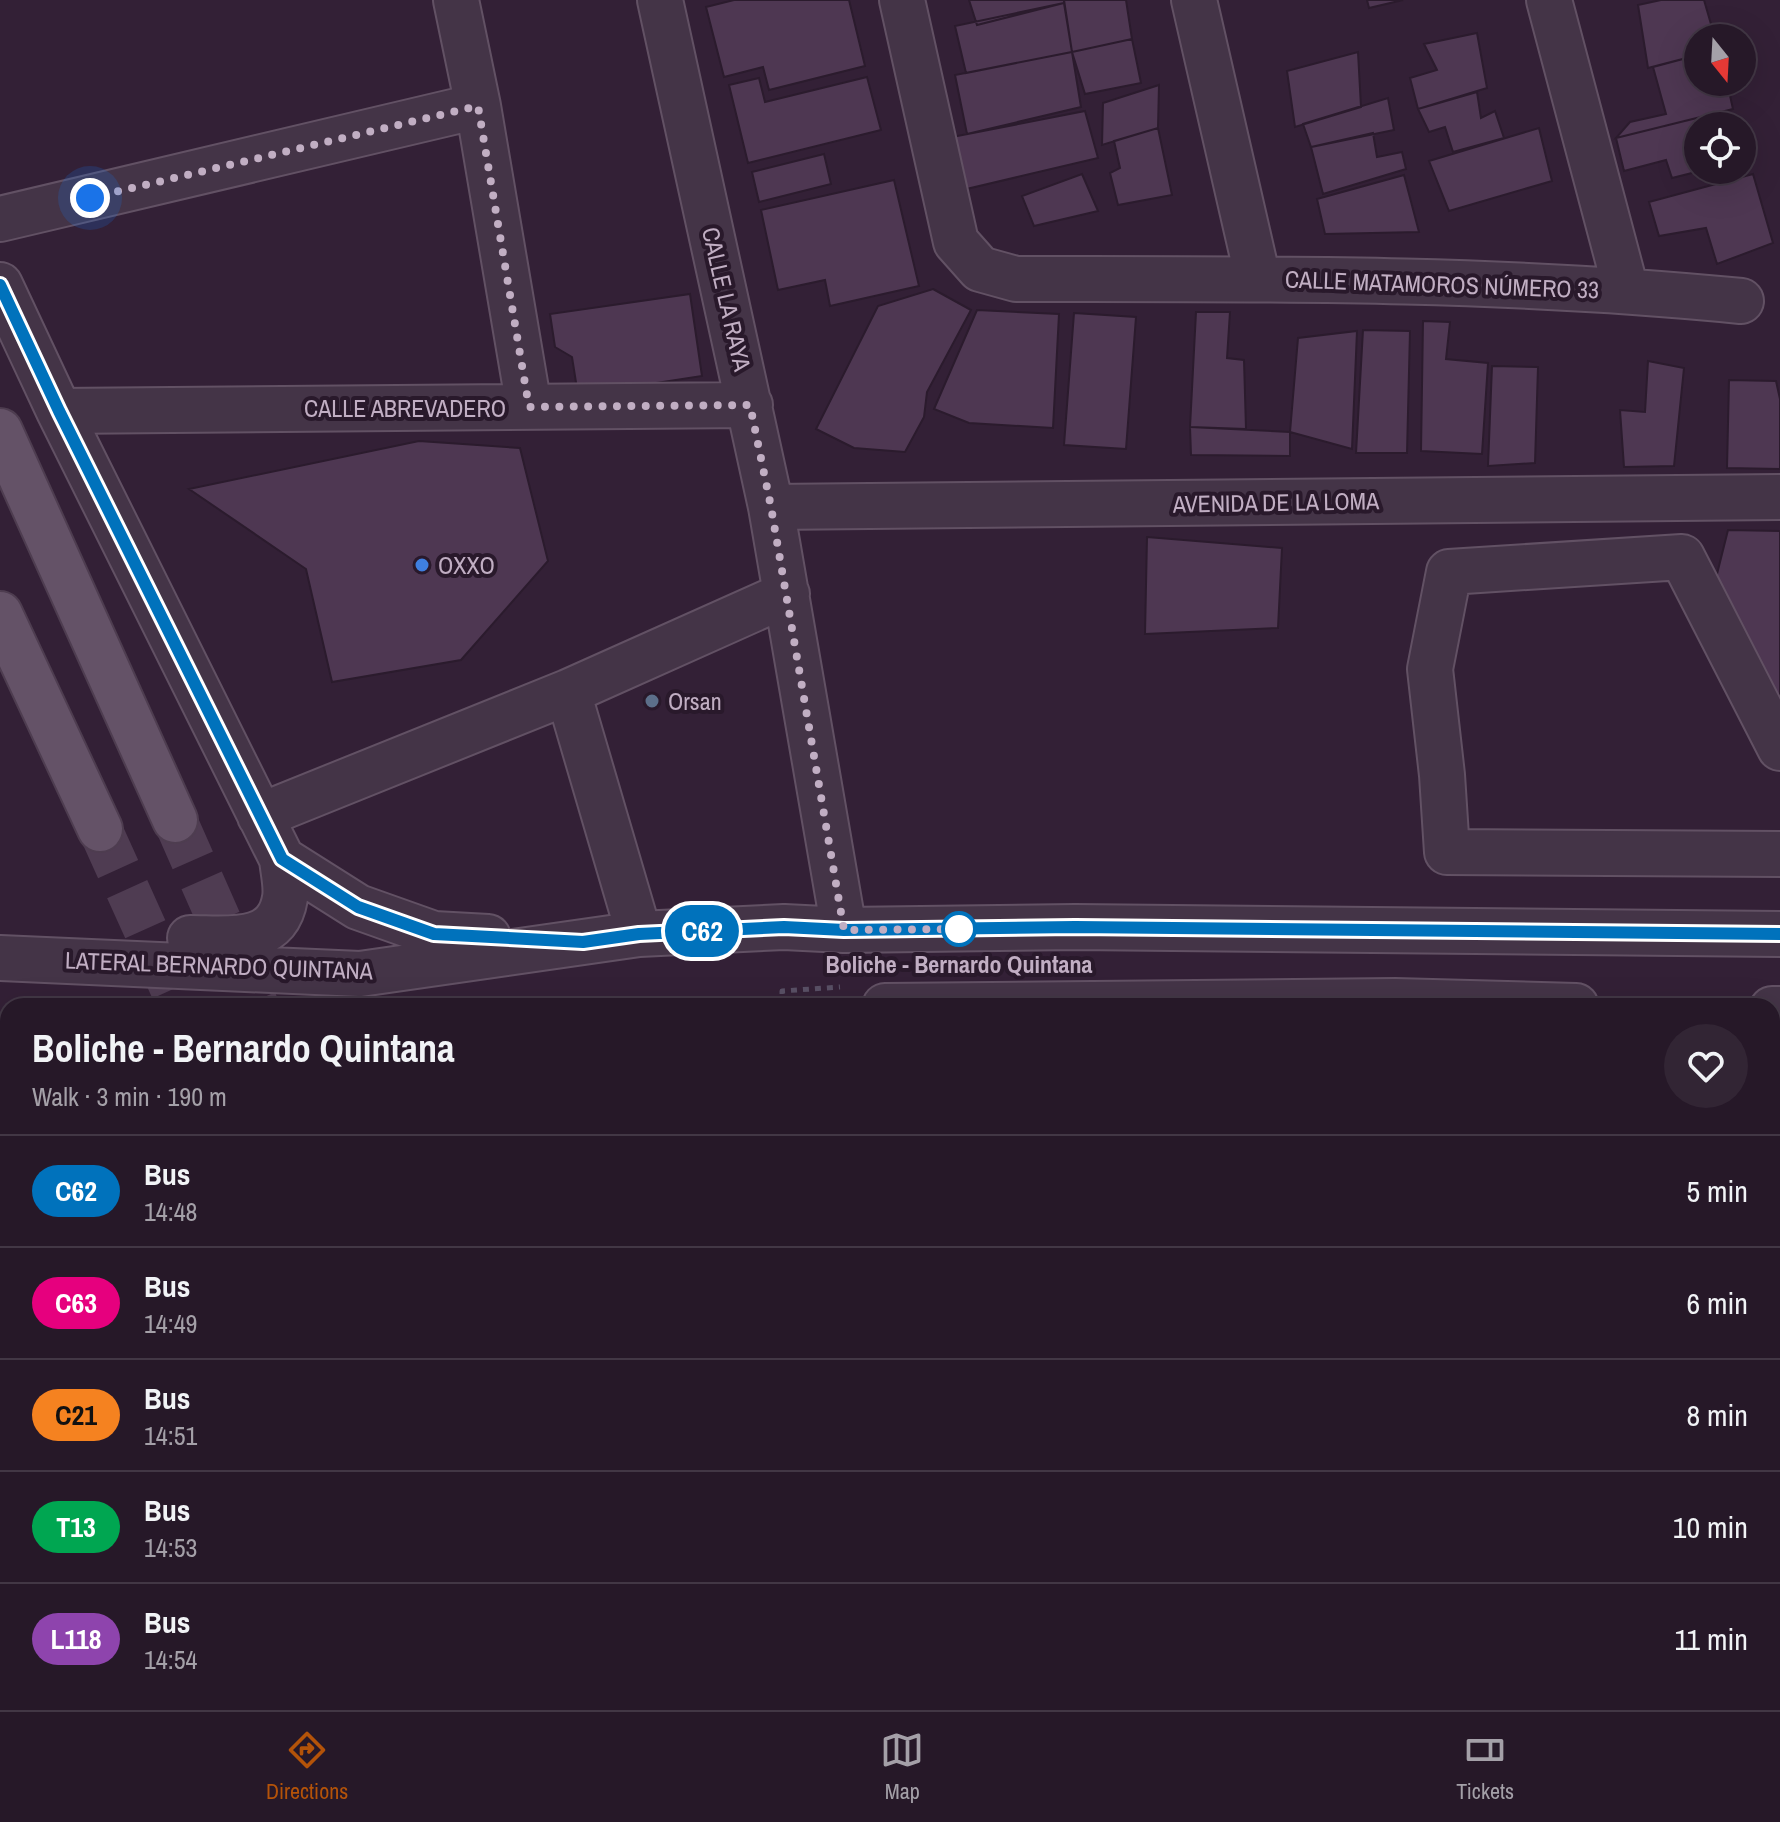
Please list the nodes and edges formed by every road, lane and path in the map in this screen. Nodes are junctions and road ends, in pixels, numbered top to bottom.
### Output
1 (456, 0) edge
2 (660, 0) edge
3 (902, 0) edge
4 (1194, 0) edge
5 (1549, 0) edge
6 (478, 106) junction
7 (0, 219) edge
8 (1258, 279) junction
9 (0, 285) edge
10 (1626, 290) junction
11 (1741, 301) dead end
12 (750, 405) junction
13 (529, 407) junction
14 (59, 411) junction
15 (0, 431) edge
16 (1780, 497) edge
17 (771, 507) junction
18 (787, 594) junction
19 (0, 614) edge
20 (568, 692) junction
21 (1780, 748) edge
22 (260, 816) junction
23 (175, 820) tunnel mouth
24 (100, 829) tunnel mouth
25 (1780, 854) edge
26 (282, 859) junction
27 (0, 930) edge
28 (844, 930) junction
29 (639, 934) junction
30 (1780, 934) edge
31 (583, 942) junction
32 (0, 958) edge

1 - 6 street
2 - 12 street, CALLE LA RAYA
3 - 8 street, CALLE MATAMOROS NÚMERO 33
4 - 8 street, CALLE MATAMOROS NÚMERO 33
5 - 10 street, CALLE MATAMOROS NÚMERO 33
6 - 7 street
6 - 13 street
8 - 10 street, CALLE MATAMOROS NÚMERO 33
9 - 14 street
10 - 11 street, CALLE MATAMOROS NÚMERO 33
12 - 13 street, CALLE ABREVADERO
12 - 17 street, CALLE LA RAYA
13 - 14 street, CALLE ABREVADERO
14 - 22 street
15 - 23 main road
16 - 17 street, AVENIDA DE LA LOMA
17 - 18 street, CALLE LA RAYA
18 - 20 street
18 - 28 street, CALLE LA RAYA
19 - 24 main road
20 - 22 street
20 - 29 street
21 - 25 street
22 - 26 street
26 - 27 street
26 - 31 street
28 - 29 street, LATERAL BERNARDO QUINTANA
28 - 30 street, LATERAL BERNARDO QUINTANA
29 - 31 street, LATERAL BERNARDO QUINTANA
31 - 32 street, LATERAL BERNARDO QUINTANA

